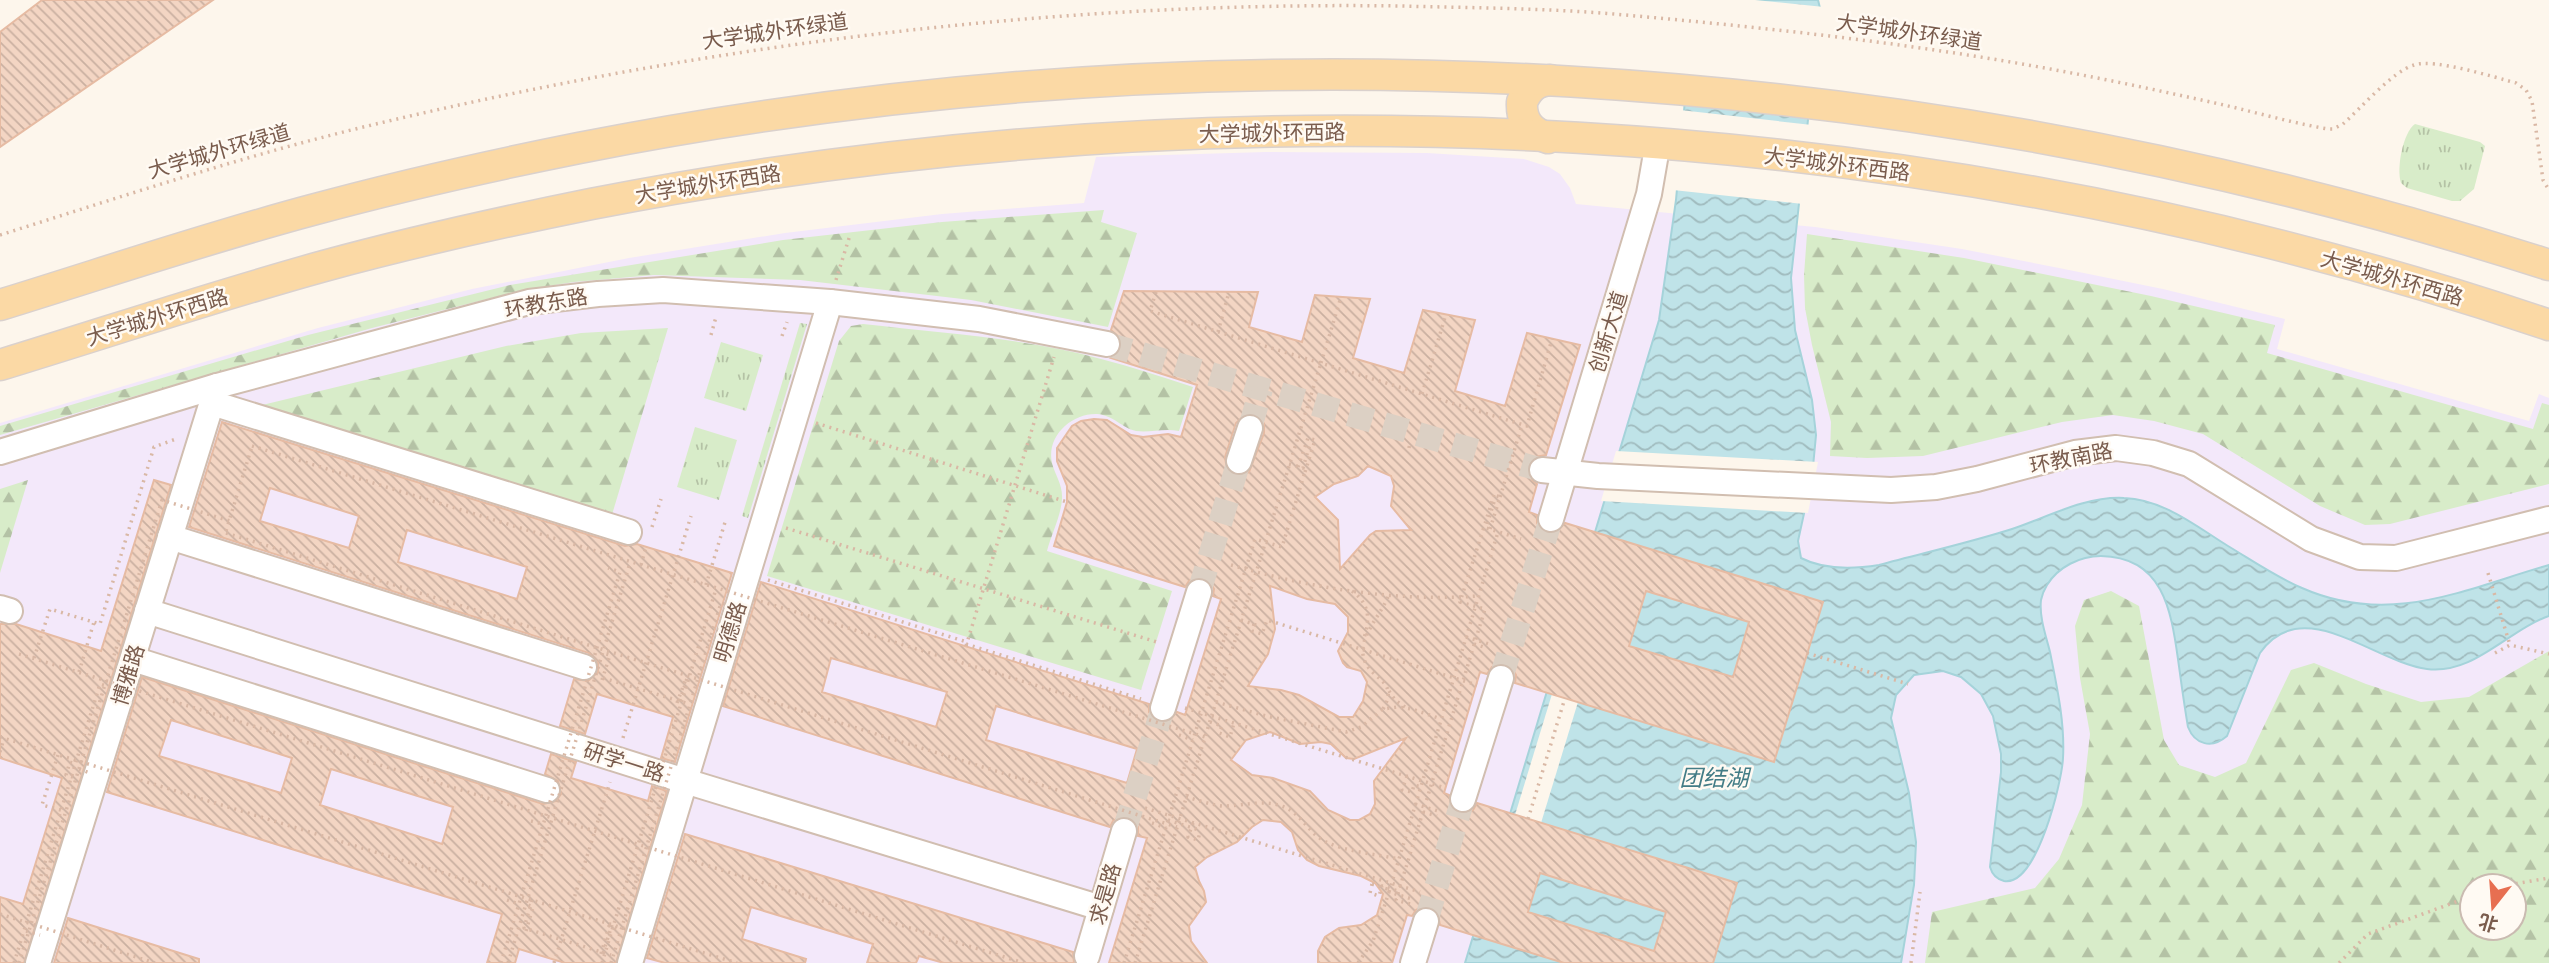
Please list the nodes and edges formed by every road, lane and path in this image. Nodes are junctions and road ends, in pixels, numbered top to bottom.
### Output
1 (1550, 80) junction
2 (1548, 138) junction
3 (1658, 142) junction
4 (2549, 190) edge
5 (0, 235) edge
6 (850, 235) dead end
7 (2549, 265) edge
8 (1156, 292) dead end
9 (1229, 292) dead end
10 (833, 293) junction
11 (1341, 297) dead end
12 (0, 305) edge
13 (1446, 314) dead end
14 (2549, 325) edge
15 (1217, 332) junction
16 (1552, 339) dead end
17 (1107, 344) tunnel mouth
18 (1054, 359) dead end
19 (1321, 363) junction
20 (0, 365) edge
21 (214, 394) junction
22 (1422, 394) junction
23 (795, 416) junction
24 (1524, 426) junction
25 (1250, 428) tunnel mouth
26 (181, 437) dead end
27 (1410, 442) dead end
28 (1310, 444) dead end
29 (1409, 448) dead end
30 (0, 452) edge
31 (1239, 461) tunnel mouth
32 (1289, 464) junction
33 (1301, 468) junction
34 (1565, 473) junction
35 (1015, 485) junction
36 (1500, 496) junction
37 (661, 499) dead end
38 (1068, 502) dead end
39 (1494, 502) dead end
40 (659, 506) dead end
41 (726, 519) dead end
42 (1551, 519) tunnel mouth
43 (2549, 519) edge
44 (229, 521) junction
45 (764, 521) junction
46 (1488, 529) junction
47 (629, 532) dead end
48 (1498, 532) junction
49 (170, 537) junction
50 (1521, 539) dead end
51 (630, 562) junction
52 (1231, 565) dead end
53 (608, 568) dead end
54 (1256, 573) junction
55 (2488, 573) dead end
56 (748, 574) junction
57 (706, 585) junction
58 (983, 588) junction
59 (716, 589) junction
60 (1350, 590) junction
61 (1199, 592) tunnel mouth
62 (1389, 594) junction
63 (1478, 596) junction
64 (732, 606) dead end
65 (147, 611) junction
66 (1241, 620) junction
67 (94, 622) junction
68 (1254, 624) junction
69 (1259, 628) dead end
70 (1466, 637) junction
71 (1364, 638) junction
72 (1156, 642) dead end
73 (966, 644) junction
74 (1474, 644) junction
75 (2510, 646) junction
76 (603, 649) junction
77 (612, 652) junction
78 (1807, 653) dead end
79 (2495, 653) dead end
80 (2549, 653) edge
81 (19, 654) dead end
82 (34, 658) junction
83 (133, 659) junction
84 (593, 665) junction
85 (79, 672) junction
86 (687, 675) junction
87 (1501, 678) tunnel mouth
88 (106, 680) junction
89 (698, 680) junction
90 (1908, 684) dead end
91 (1476, 685) dead end
92 (116, 689) dead end
93 (1389, 691) junction
94 (1565, 698) dead end
95 (1216, 702) junction
96 (1160, 704) junction
97 (1408, 708) junction
98 (1383, 709) junction
99 (1441, 719) junction
100 (1210, 722) junction
101 (1234, 723) junction
102 (1179, 735) dead end
103 (2, 737) edge
104 (1205, 737) junction
105 (1193, 740) junction
106 (0, 752) edge
107 (58, 755) junction
108 (81, 762) junction
109 (74, 766) junction
110 (90, 773) dead end
111 (66, 775) dead end
112 (1406, 776) junction
113 (685, 781) junction
114 (1421, 787) junction
115 (547, 790) dead end
116 (1457, 794) joint
117 (1186, 797) junction
118 (1415, 804) junction
119 (1145, 808) dead end
120 (1423, 812) junction
121 (71, 813) dead end
122 (552, 819) junction
123 (1528, 819) dead end
124 (1168, 820) junction
125 (531, 821) dead end
126 (1193, 823) junction
127 (543, 824) junction
128 (1152, 824) dead end
129 (1177, 825) junction
130 (1166, 828) junction
131 (1190, 828) junction
132 (1124, 831) tunnel mouth
133 (638, 846) junction
134 (1399, 859) junction
135 (2549, 878) edge
136 (1376, 879) junction
137 (2528, 882) edge
138 (1383, 888) junction
139 (1389, 891) junction
140 (1398, 891) junction
141 (1420, 892) dead end
142 (1920, 892) dead end
143 (1412, 899) dead end
144 (507, 900) dead end
145 (532, 900) junction
146 (2458, 901) edge
147 (519, 903) junction
148 (1101, 908) junction
149 (1418, 913) joint
150 (0, 914) edge
151 (31, 924) junction
152 (611, 924) junction
153 (24, 930) junction
154 (621, 930) junction
155 (40, 935) dead end
156 (1087, 956) dead end
157 (16, 963) edge
158 (38, 963) edge
159 (155, 963) edge
160 (501, 963) edge
161 (508, 963) edge
162 (603, 963) edge
163 (611, 963) edge
164 (630, 963) edge
165 (737, 963) edge
166 (1024, 963) edge
167 (1124, 963) edge
168 (1135, 963) edge
169 (1358, 963) edge
170 (1413, 963) edge
171 (1911, 963) edge
172 (2339, 963) edge

1 - 2 main road
1 - 7 main road
1 - 12 main road
2 - 3 main road, 大学城外环西路
2 - 20 main road, 大学城外环西路
3 - 14 main road, 大学城外环西路
3 - 34 lane, 创新大道
4 - 5 path, 大学城外环绿道
6 - 10 path
8 - 15 path
9 - 15 path
10 - 17 lane, 环教东路
10 - 21 lane, 环教东路
10 - 23 lane, 明德路
11 - 19 path
13 - 22 path
15 - 19 path
16 - 24 path
18 - 35 path
19 - 22 path
19 - 32 path, bridge
21 - 30 lane, 环教东路
21 - 47 lane
21 - 49 lane, 博雅路
22 - 24 path
23 - 35 path
23 - 45 lane, 明德路
24 - 36 path, bridge
25 - 31 lane
26 - 67 path
27 - 29 path
28 - 33 path
32 - 33 path, bridge
32 - 54 path, bridge
33 - 105 path, bridge
34 - 42 lane, 创新大道
34 - 43 lane, 环教南路
35 - 38 path
35 - 58 path
36 - 46 path, bridge
36 - 74 path, bridge
37 - 40 path
39 - 46 path
41 - 57 path
44 - 51 path, bridge
44 - 76 path, bridge
44 - 88 path, bridge
45 - 56 lane, 明德路
45 - 58 path
46 - 48 path, bridge
48 - 50 path
48 - 63 path, bridge
49 - 65 lane, 博雅路
49 - 84 lane
51 - 57 path, bridge
51 - 76 path, bridge
52 - 54 path, bridge
53 - 84 path, bridge
54 - 60 path
54 - 66 path, bridge
55 - 75 path
56 - 73 path
56 - 113 lane, 明德路
57 - 59 path, bridge
58 - 72 path
58 - 73 path
59 - 86 path, bridge
59 - 104 path, bridge
60 - 62 path
60 - 71 path
61 - 96 lane
62 - 63 path, bridge
62 - 71 path, bridge
63 - 70 path, bridge
64 - 89 path, bridge
65 - 83 lane, 博雅路
65 - 113 lane, 研学一路
66 - 68 path
66 - 95 path, bridge
67 - 82 path
67 - 85 path
68 - 69 path
68 - 91 path
70 - 74 path, bridge
70 - 99 path, bridge
71 - 93 path, bridge
73 - 96 path
74 - 120 path, bridge
75 - 79 path
75 - 80 path
76 - 77 path, bridge
76 - 122 path, bridge
77 - 84 path, bridge
77 - 86 path, bridge
78 - 90 path
81 - 82 path, bridge
82 - 85 path, bridge
83 - 115 lane
83 - 158 lane, 博雅路
84 - 86 path
84 - 127 path, bridge
85 - 88 path, bridge
86 - 89 path, bridge
86 - 129 path, bridge
86 - 133 path, bridge
87 - 116 lane
88 - 108 path, bridge
88 - 122 path, bridge
89 - 154 path, bridge
92 - 109 path, bridge
93 - 97 path
93 - 98 path, bridge
94 - 123 path
95 - 98 path
95 - 100 path, bridge
96 - 101 path
97 - 98 path
97 - 99 path
99 - 114 path, bridge
100 - 101 path
100 - 104 path, bridge
101 - 112 path
102 - 105 path
103 - 106 path
103 - 107 path, bridge
104 - 117 path, bridge
105 - 124 path, bridge
107 - 108 path, bridge
107 - 121 path
108 - 145 path, bridge
108 - 151 path, bridge
109 - 110 path, bridge
109 - 111 path
109 - 153 path, bridge
112 - 114 path
112 - 116 path
113 - 148 lane, 研学一路
113 - 164 lane, 明德路
114 - 118 path, bridge
117 - 129 path, bridge
117 - 134 path
118 - 120 path, bridge
118 - 134 path, bridge
119 - 126 path
120 - 140 path, bridge
122 - 133 path, bridge
122 - 145 path, bridge
124 - 130 path, bridge
124 - 131 path, bridge
125 - 127 path
126 - 131 path
126 - 136 path
127 - 147 path, bridge
128 - 130 path, bridge
129 - 131 path, bridge
129 - 168 path, bridge
130 - 167 path, bridge
132 - 148 lane, 求是路
133 - 152 path, bridge
133 - 166 path, bridge
134 - 139 path, bridge
135 - 137 path
136 - 138 path
136 - 141 path
138 - 139 path, bridge
138 - 140 path, bridge
139 - 143 path, bridge
139 - 169 path
140 - 149 path, bridge
142 - 171 path
144 - 147 path
145 - 147 path, bridge
145 - 152 path, bridge
145 - 152 path
145 - 161 path, bridge
146 - 172 path
147 - 160 path, bridge
148 - 156 lane, 求是路
149 - 170 lane
150 - 151 path, bridge
151 - 157 path, bridge
151 - 159 path, bridge
152 - 154 path, bridge
152 - 162 path, bridge
152 - 165 path, bridge
153 - 155 path, bridge
153 - 157 path, bridge
154 - 163 path, bridge

